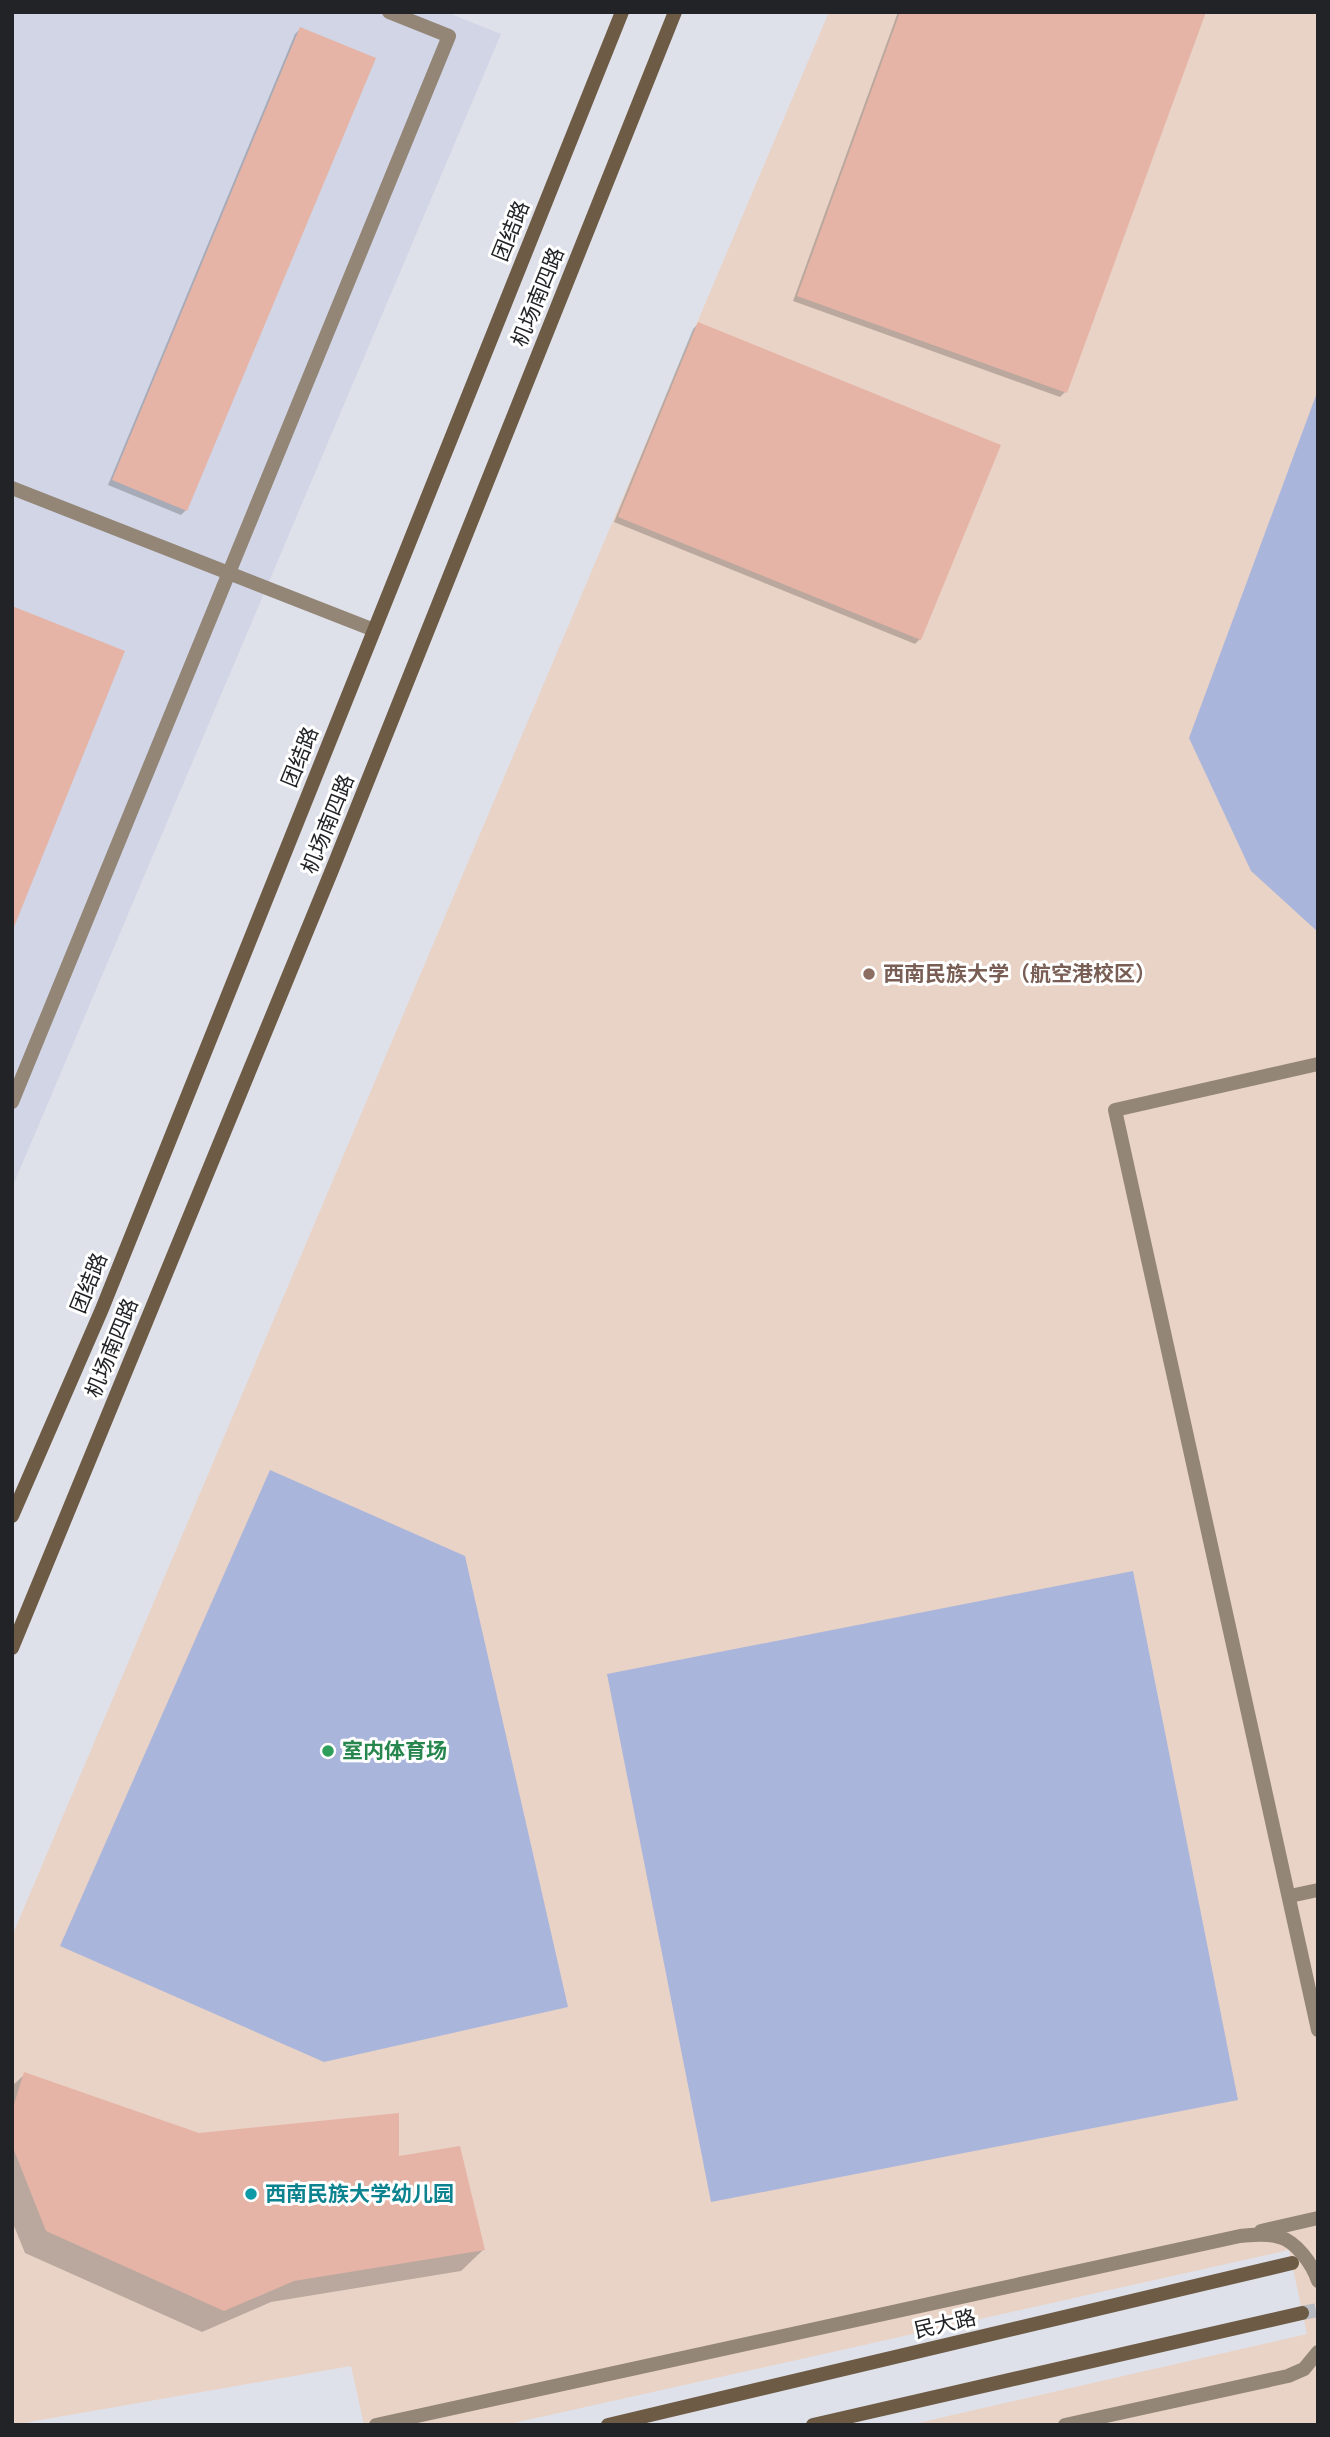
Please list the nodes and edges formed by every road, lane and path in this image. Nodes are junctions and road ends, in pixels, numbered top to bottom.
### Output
1 (389, 12) edge
2 (622, 12) edge
3 (675, 12) edge
4 (12, 488) edge
5 (229, 573) junction
6 (374, 630) junction
7 (1318, 1064) edge
8 (12, 1102) edge
9 (12, 1516) edge
10 (12, 1648) edge
11 (1318, 1890) edge
12 (1290, 1896) junction
13 (1318, 2031) edge
14 (1318, 2218) edge
15 (1240, 2236) junction
16 (1292, 2263) dead end
17 (1318, 2281) edge
18 (1302, 2313) tunnel mouth
19 (1318, 2351) edge
20 (1318, 2370) edge
21 (1288, 2376) junction
22 (376, 2425) edge
23 (608, 2425) edge
24 (813, 2425) edge
25 (1065, 2425) edge

1 - 5 street
2 - 6 main road, 团结路
3 - 10 main road, 机场南四路
4 - 5 street
5 - 6 street
5 - 8 street
6 - 9 main road, 团结路
7 - 12 street
11 - 12 street
12 - 13 street
14 - 15 street
15 - 17 street
15 - 22 street
16 - 23 main road, 民大路
18 - 24 main road
19 - 21 street
20 - 21 street
21 - 25 street

